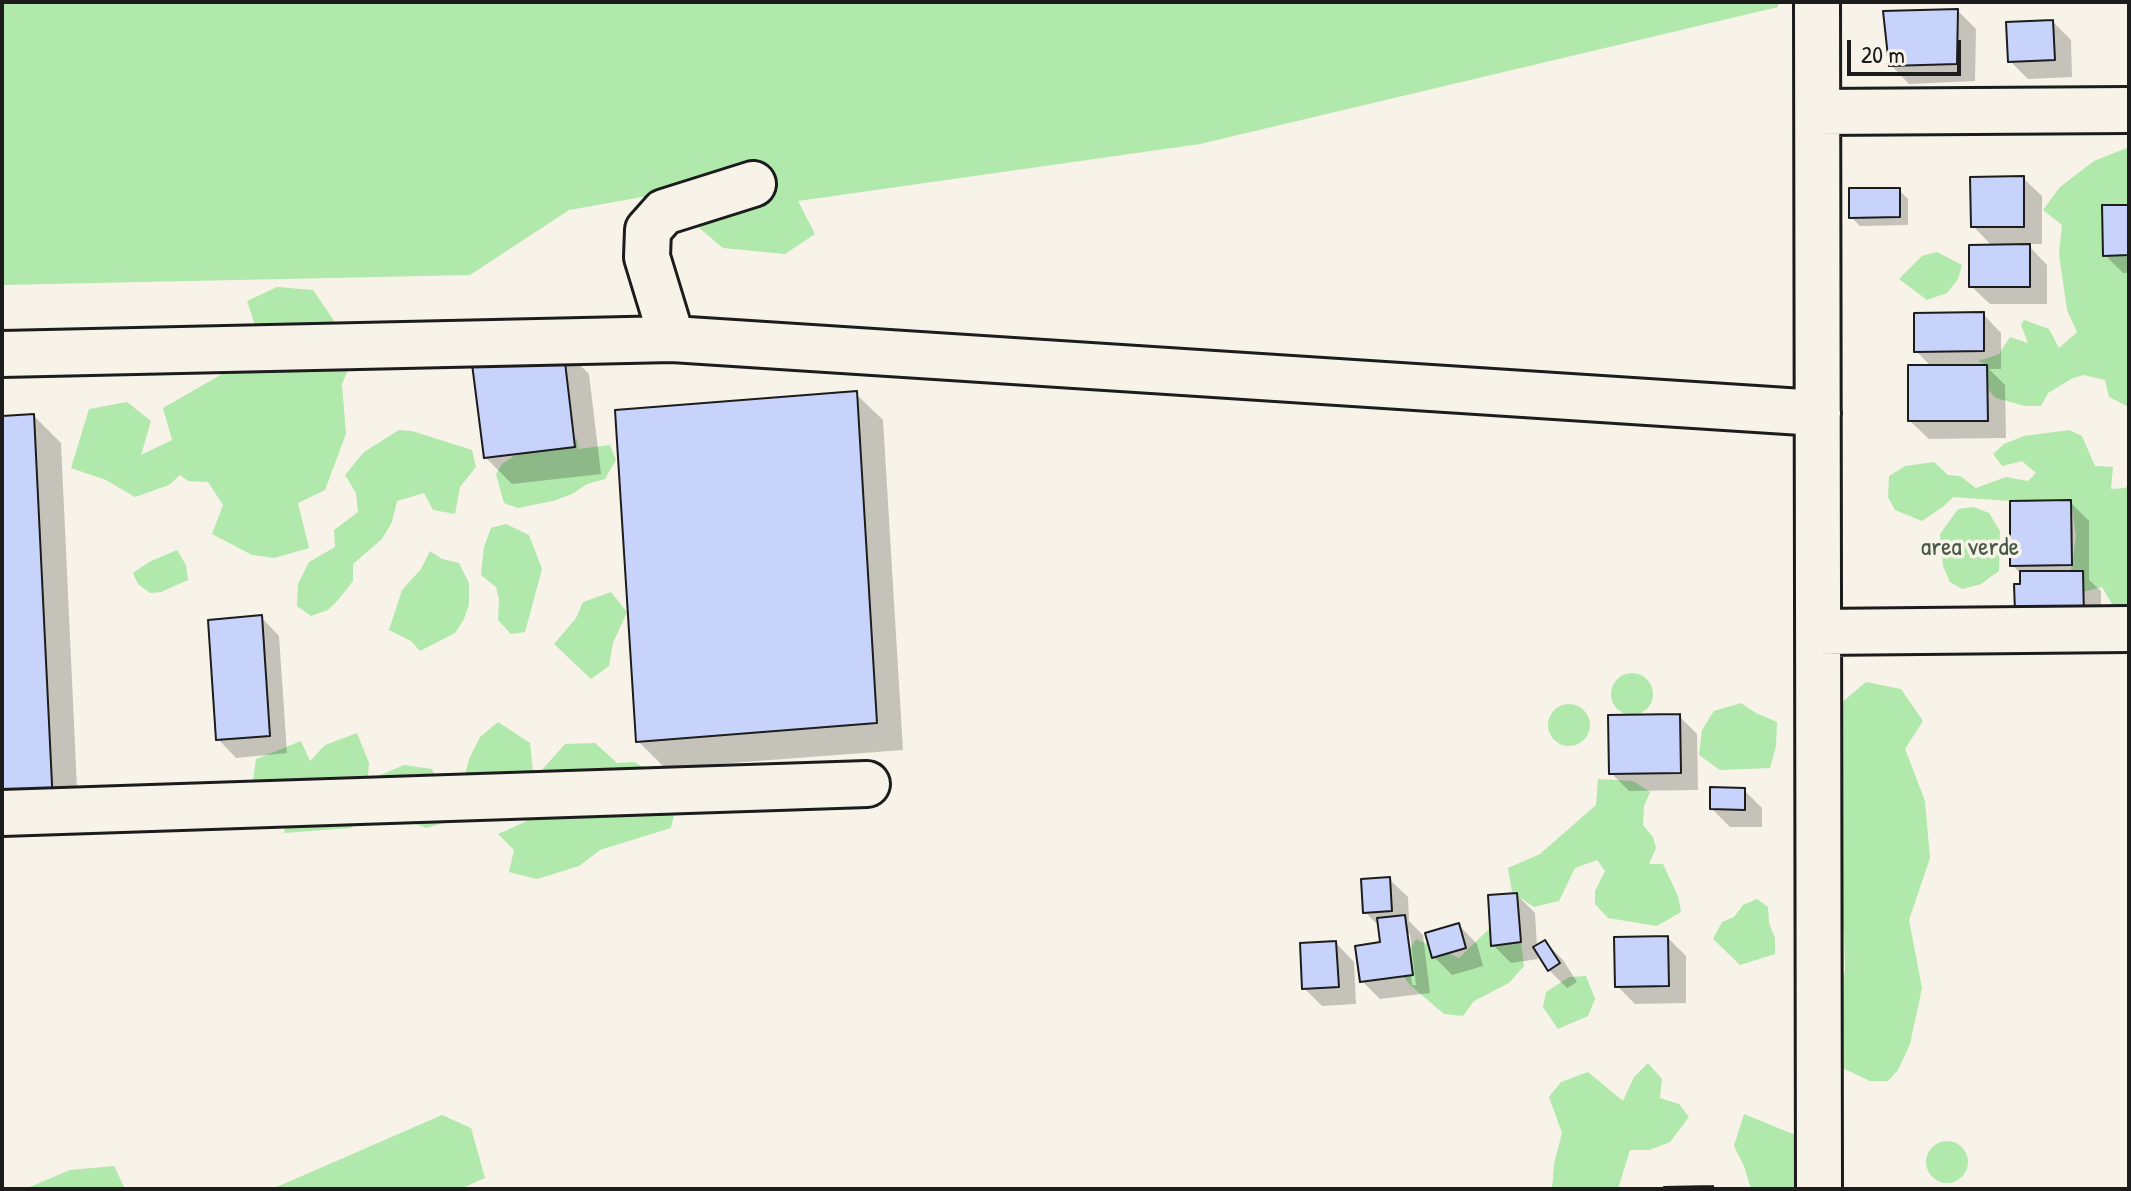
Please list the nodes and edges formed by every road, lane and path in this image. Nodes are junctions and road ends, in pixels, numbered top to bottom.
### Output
1 (1817, 2) edge
2 (2129, 110) edge
3 (1818, 112) junction
4 (753, 184) dead end
5 (672, 339) junction
6 (2, 354) edge
7 (1818, 413) junction
8 (2129, 629) edge
9 (1818, 632) junction
10 (867, 784) dead end
11 (2, 813) edge
12 (1819, 1189) edge

1 - 3 street
2 - 3 street
3 - 7 street
4 - 5 street
5 - 6 street
5 - 7 street
7 - 9 street
8 - 9 street
9 - 12 street
10 - 11 street

